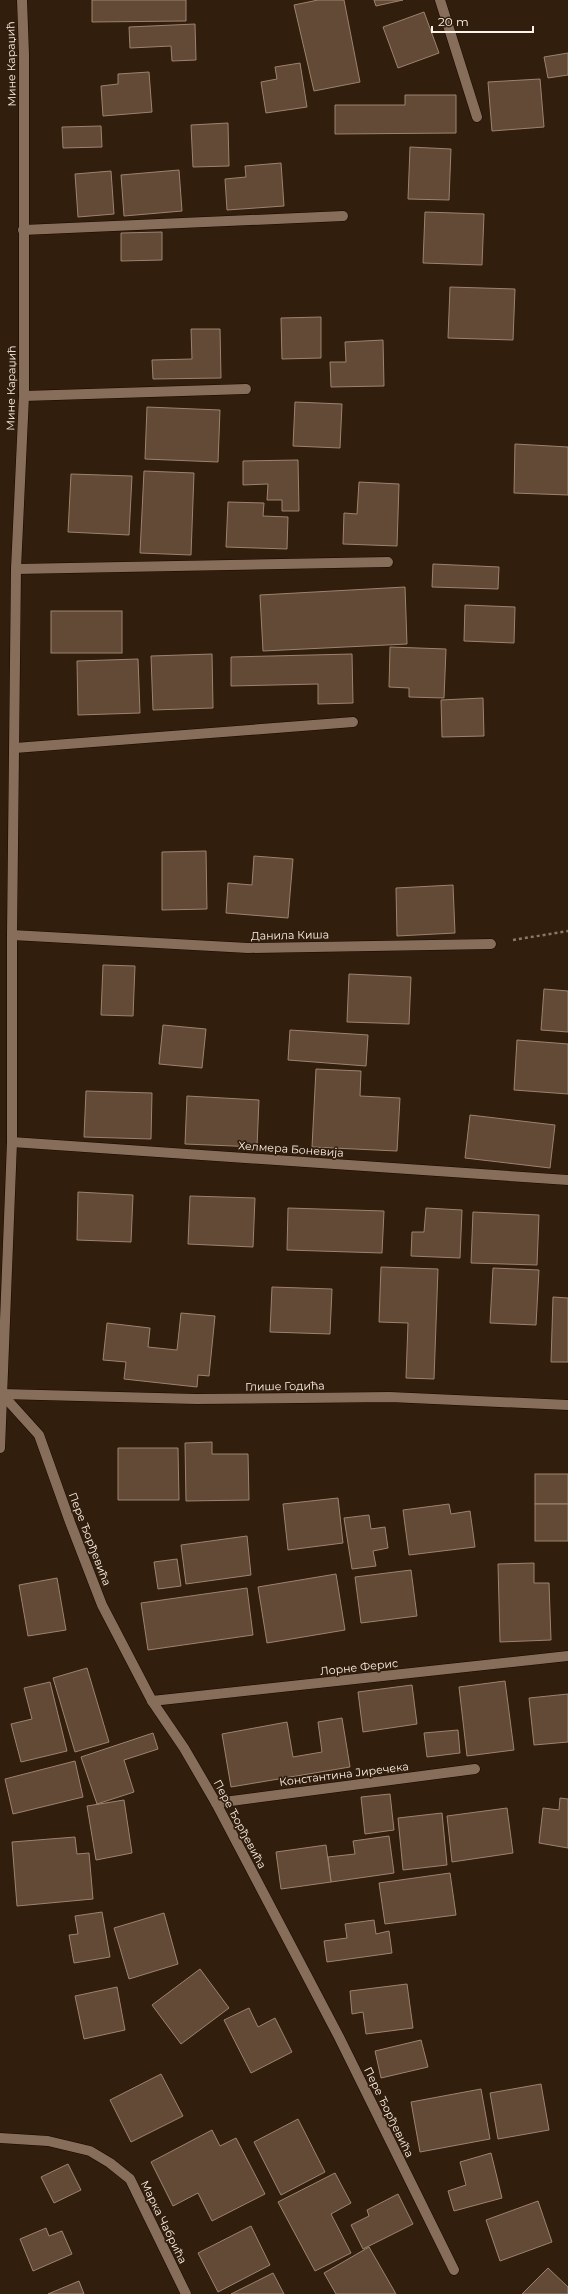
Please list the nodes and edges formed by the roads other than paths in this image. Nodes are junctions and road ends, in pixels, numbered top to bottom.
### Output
1 (22, 0) edge
2 (440, 0) edge
3 (477, 117) dead end
4 (343, 216) dead end
5 (23, 230) junction
6 (246, 389) dead end
7 (24, 396) junction
8 (388, 562) dead end
9 (16, 570) junction
10 (353, 722) dead end
11 (15, 748) junction
12 (12, 936) junction
13 (491, 944) road end
14 (12, 1142) junction
15 (568, 1180) edge
16 (2, 1394) junction
17 (568, 1405) edge
18 (0, 1448) edge
19 (568, 1656) edge
20 (152, 1701) junction
21 (476, 1769) dead end
22 (216, 1803) junction
23 (0, 2138) edge
24 (454, 2270) dead end
25 (186, 2294) edge

1 - 5 street, Мине Караџић
2 - 3 street
4 - 5 street
5 - 7 street, Мине Караџић
6 - 7 street
7 - 9 street, Мине Караџић
8 - 9 street
9 - 11 street, Мине Караџић
10 - 11 street
11 - 12 street, Мине Караџић
12 - 13 street, Данила Киша
12 - 14 street, Мине Караџић
14 - 15 street, Хелмера Боневија
14 - 16 street, Мине Караџић
16 - 17 street, Глише Годића
16 - 18 street, Мине Караџић
16 - 20 street, Пере Ђорђевића
19 - 20 street, Лорне Ферис
20 - 22 street, Пере Ђорђевића
21 - 22 street, Константина Јиречека
22 - 24 street, Пере Ђорђевића
23 - 25 street, Марка Чабрића

